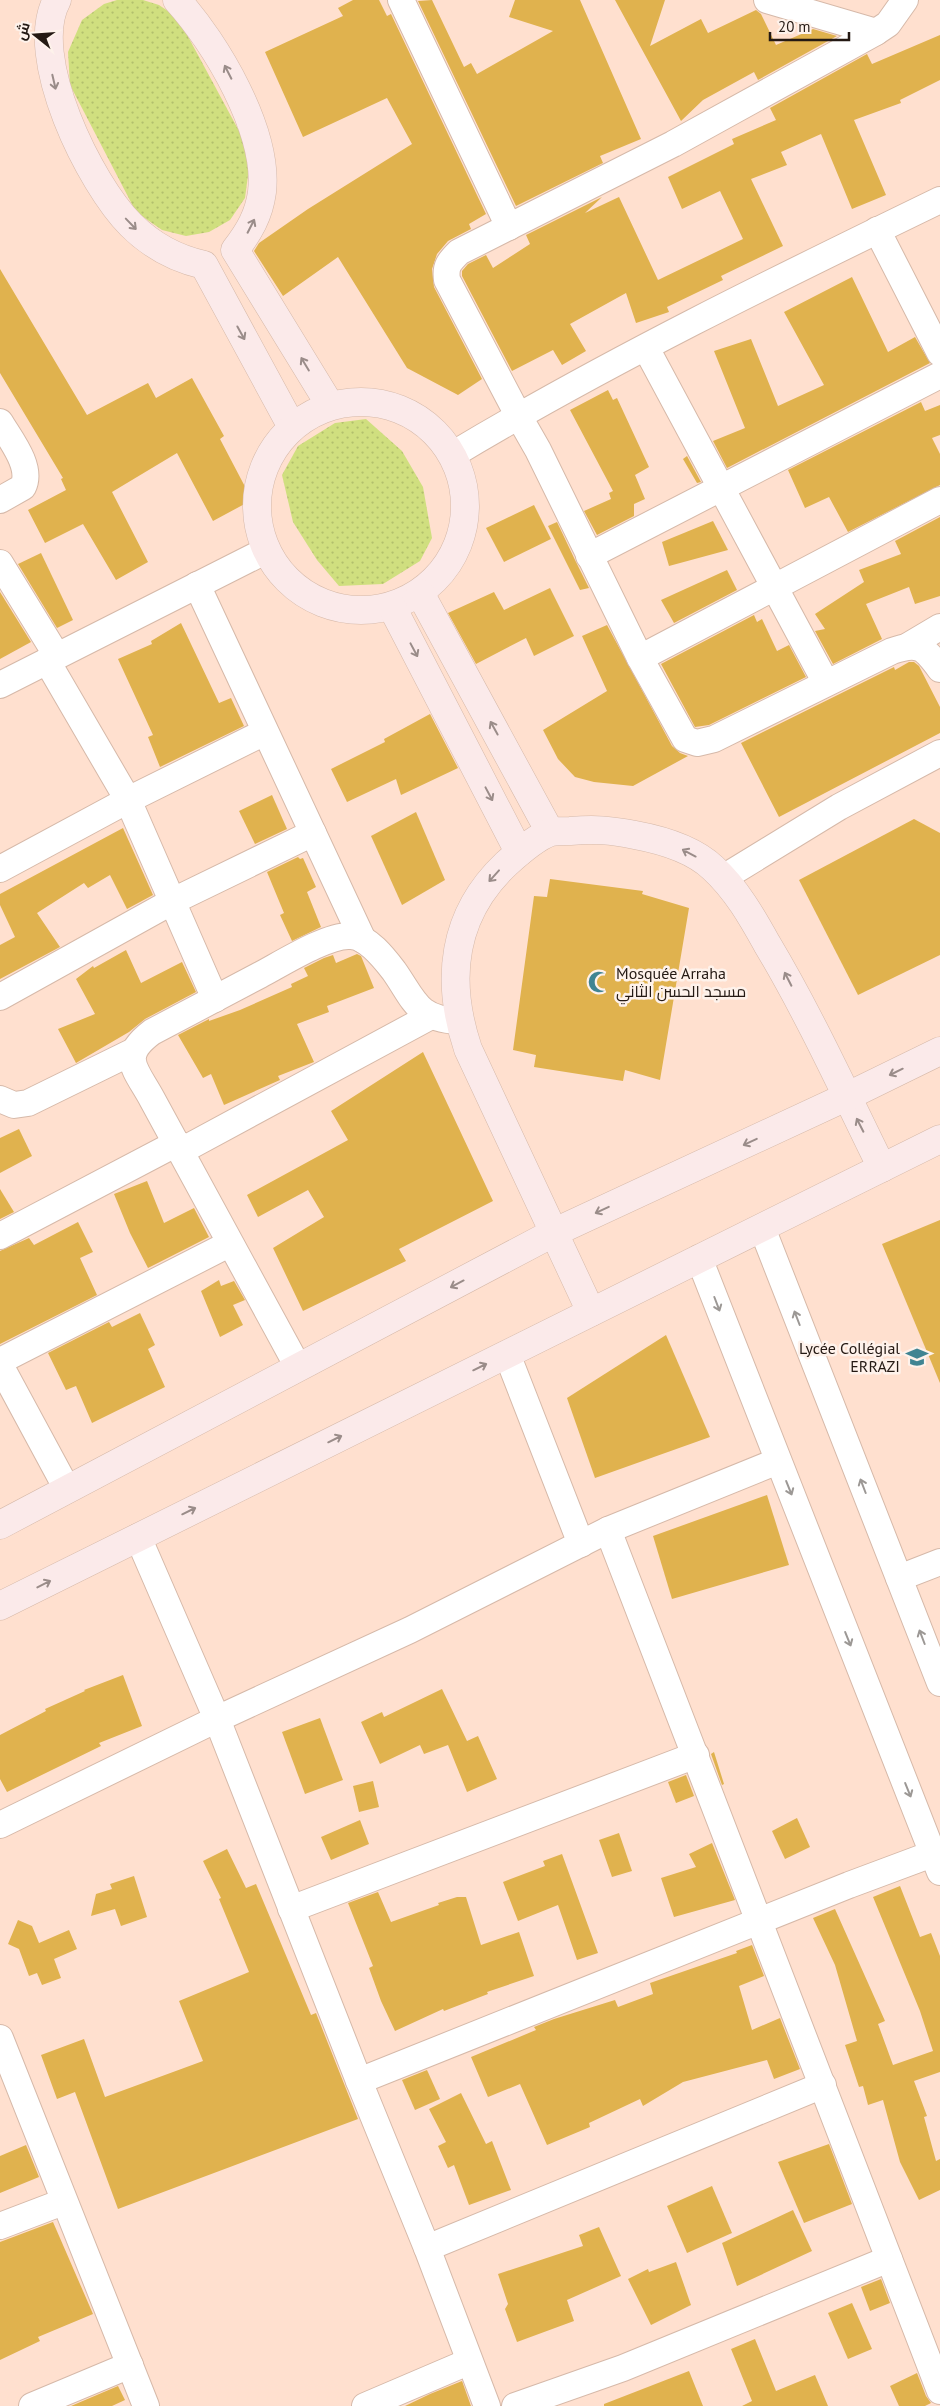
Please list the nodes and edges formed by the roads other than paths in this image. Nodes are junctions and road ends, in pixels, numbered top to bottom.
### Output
1 (57, 0) edge
2 (177, 0) edge
3 (401, 0) edge
4 (767, 0) edge
5 (905, 0) edge
6 (876, 32) junction
7 (940, 200) edge
8 (510, 227) junction
9 (877, 230) junction
10 (235, 250) junction
11 (204, 265) junction
12 (646, 348) junction
13 (940, 353) edge
14 (940, 375) edge
15 (330, 406) junction
16 (518, 415) junction
17 (0, 422) edge
18 (292, 427) junction
19 (452, 455) junction
20 (722, 487) junction
21 (0, 500) edge
22 (940, 500) edge
23 (265, 551) junction
24 (589, 556) junction
25 (0, 563) edge
26 (197, 585) junction
27 (774, 587) junction
28 (420, 593) junction
29 (392, 607) junction
30 (940, 627) edge
31 (908, 646) junction
32 (52, 658) junction
33 (640, 658) junction
34 (940, 669) edge
35 (826, 683) junction
36 (0, 685) edge
37 (265, 732) junction
38 (940, 753) edge
39 (128, 800) junction
40 (550, 832) junction
41 (312, 833) junction
42 (519, 852) junction
43 (0, 869) edge
44 (723, 878) junction
45 (172, 901) junction
46 (363, 940) junction
47 (0, 997) edge
48 (215, 999) junction
49 (431, 1016) junction
50 (458, 1021) junction
51 (940, 1051) edge
52 (132, 1052) junction
53 (846, 1097) junction
54 (2, 1103) edge
55 (940, 1139) edge
56 (179, 1147) junction
57 (882, 1168) junction
58 (762, 1228) junction
59 (555, 1232) junction
60 (0, 1236) edge
61 (229, 1244) junction
62 (699, 1258) junction
63 (591, 1312) junction
64 (508, 1354) junction
65 (0, 1361) edge
66 (0, 1365) edge
67 (298, 1367) junction
68 (778, 1461) junction
69 (67, 1489) junction
70 (0, 1525) edge
71 (608, 1530) junction
72 (138, 1537) junction
73 (581, 1544) junction
74 (940, 1562) edge
75 (899, 1578) junction
76 (0, 1606) edge
77 (940, 1682) edge
78 (218, 1719) junction
79 (696, 1755) junction
80 (0, 1825) edge
81 (938, 1859) edge
82 (291, 1909) junction
83 (760, 1920) junction
84 (0, 2038) edge
85 (359, 2081) junction
86 (823, 2085) junction
87 (64, 2202) junction
88 (0, 2226) edge
89 (427, 2248) junction
90 (889, 2259) junction
91 (468, 2362) junction
92 (130, 2365) junction
93 (940, 2391) edge
94 (32, 2406) edge
95 (146, 2406) edge
96 (365, 2406) edge
97 (487, 2406) edge
98 (515, 2406) edge

1 -> 11 street
10 -> 2 street
3 - 8 street
4 - 6 street
5 - 6 street
6 - 8 street
7 - 9 street
8 - 16 street
9 - 12 street
9 - 13 street
10 - 11 street
15 -> 10 street
11 -> 18 street
12 - 16 street
12 - 20 street
14 - 20 street
15 - 18 street
15 - 19 street
16 - 19 street
16 - 24 street
17 - 21 street
18 - 23 street
19 - 28 street
20 - 24 street
20 - 27 street
22 - 27 street
23 - 26 street
23 - 29 street
24 - 33 street
25 - 32 street
26 - 32 street
26 - 37 street
27 - 33 street
27 - 35 street
28 - 29 street
40 -> 28 street
29 -> 42 street
30 - 31 street
31 - 34 street
31 - 35 street
32 - 36 street
32 - 39 street
33 - 35 street
37 - 39 street
37 - 41 street
38 - 44 street
39 - 43 street
39 - 45 street
40 - 42 street
44 -> 40 street
41 - 45 street
41 - 46 street
42 -> 50 street
53 -> 44 street
45 - 47 street
45 - 48 street
46 - 48 street
46 - 49 street
48 - 52 street
49 - 50 street
49 - 56 street
50 - 59 street
51 -> 53 street
52 - 54 street
52 - 56 street
57 -> 53 street
53 -> 59 street
55 - 57 street
56 - 60 street
56 - 61 street
57 - 58 street
58 - 62 street
75 -> 58 street
59 - 63 street
59 -> 67 street
61 - 65 street
61 - 67 street
62 - 63 street
62 -> 68 street
63 - 64 street
72 -> 64 street
64 - 73 street
66 - 69 street
67 - 69 street
68 - 71 street
68 -> 81 street
69 - 70 street
71 - 73 street
71 - 79 street
76 -> 72 street
72 - 78 street
73 - 78 street
74 - 75 street
77 -> 75 street
78 - 80 street
78 - 82 street
79 - 82 street
79 - 83 street
81 - 83 street
82 - 85 street
83 - 85 street
83 - 86 street
84 - 87 street
85 - 89 street
86 - 89 street
86 - 90 street
87 - 88 street
87 - 92 street
89 - 91 street
90 - 93 street
90 - 98 street
91 - 96 street
91 - 97 street
92 - 94 street
92 - 95 street

